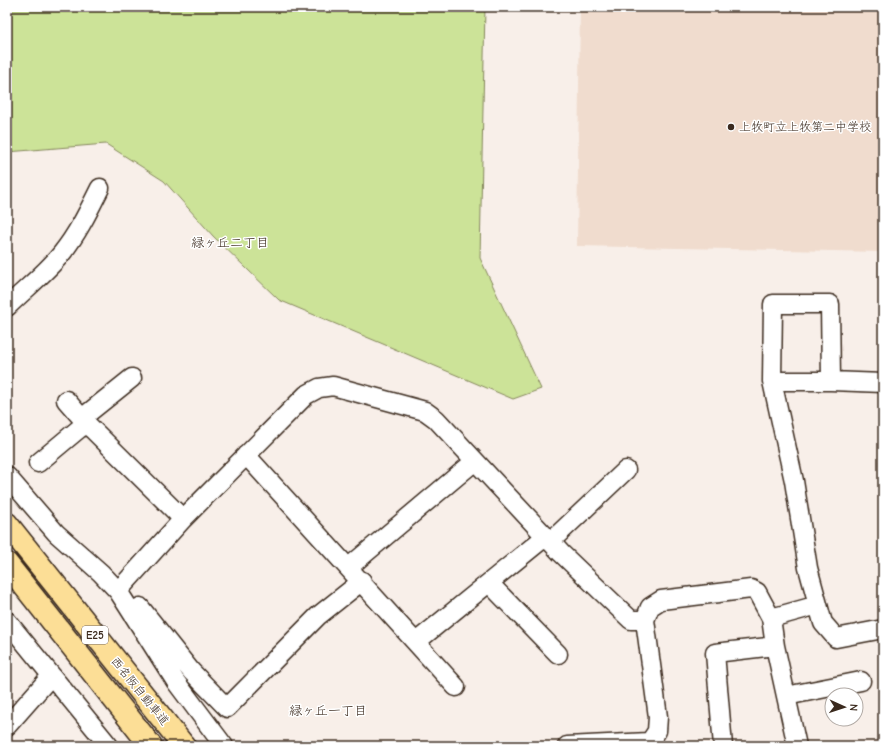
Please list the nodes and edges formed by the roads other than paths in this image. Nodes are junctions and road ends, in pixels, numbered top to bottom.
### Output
1 (100, 188) dead end
2 (7, 307) edge
3 (132, 378) dead end
4 (831, 381) junction
5 (772, 382) junction
6 (883, 383) edge
7 (66, 400) dead end
8 (84, 421) junction
9 (246, 455) junction
10 (475, 461) junction
11 (38, 463) dead end
12 (626, 470) dead end
13 (7, 476) edge
14 (183, 519) junction
15 (7, 524) edge
16 (547, 539) junction
17 (7, 564) edge
18 (349, 567) junction
19 (362, 581) junction
20 (489, 583) junction
21 (121, 588) junction
22 (818, 605) junction
23 (770, 618) junction
24 (645, 620) junction
25 (7, 621) edge
26 (883, 628) edge
27 (416, 642) junction
28 (775, 646) junction
29 (558, 654) dead end
30 (51, 676) junction
31 (861, 681) dead end
32 (456, 687) dead end
33 (786, 696) junction
34 (7, 726) edge
35 (648, 744) edge
36 (109, 746) edge
37 (151, 746) edge
38 (184, 746) edge
39 (224, 746) edge
40 (567, 746) edge
41 (723, 746) edge
42 (797, 746) edge

1 - 2 street
3 - 8 street
4 - 5 street
4 - 5 street
4 - 6 street
5 - 22 street
7 - 8 street
8 - 11 street
8 - 14 street
9 - 10 street
9 - 14 street
9 - 18 street
10 - 16 street
10 - 18 street
12 - 16 street
13 - 21 street
14 - 21 street
15 - 38 highway, 西名阪自動車道 / E25
16 - 20 street
16 - 24 street
17 - 37 highway, 西名阪自動車道 / E25
18 - 19 street
19 - 21 street
19 - 27 street
20 - 27 street
20 - 29 street
21 - 39 street
22 - 23 street
22 - 26 street
23 - 24 street
23 - 28 street
24 - 35 street
25 - 30 street
27 - 32 street
28 - 33 street
28 - 41 street
30 - 34 street
30 - 36 street
31 - 33 street
33 - 42 street
35 - 40 street

